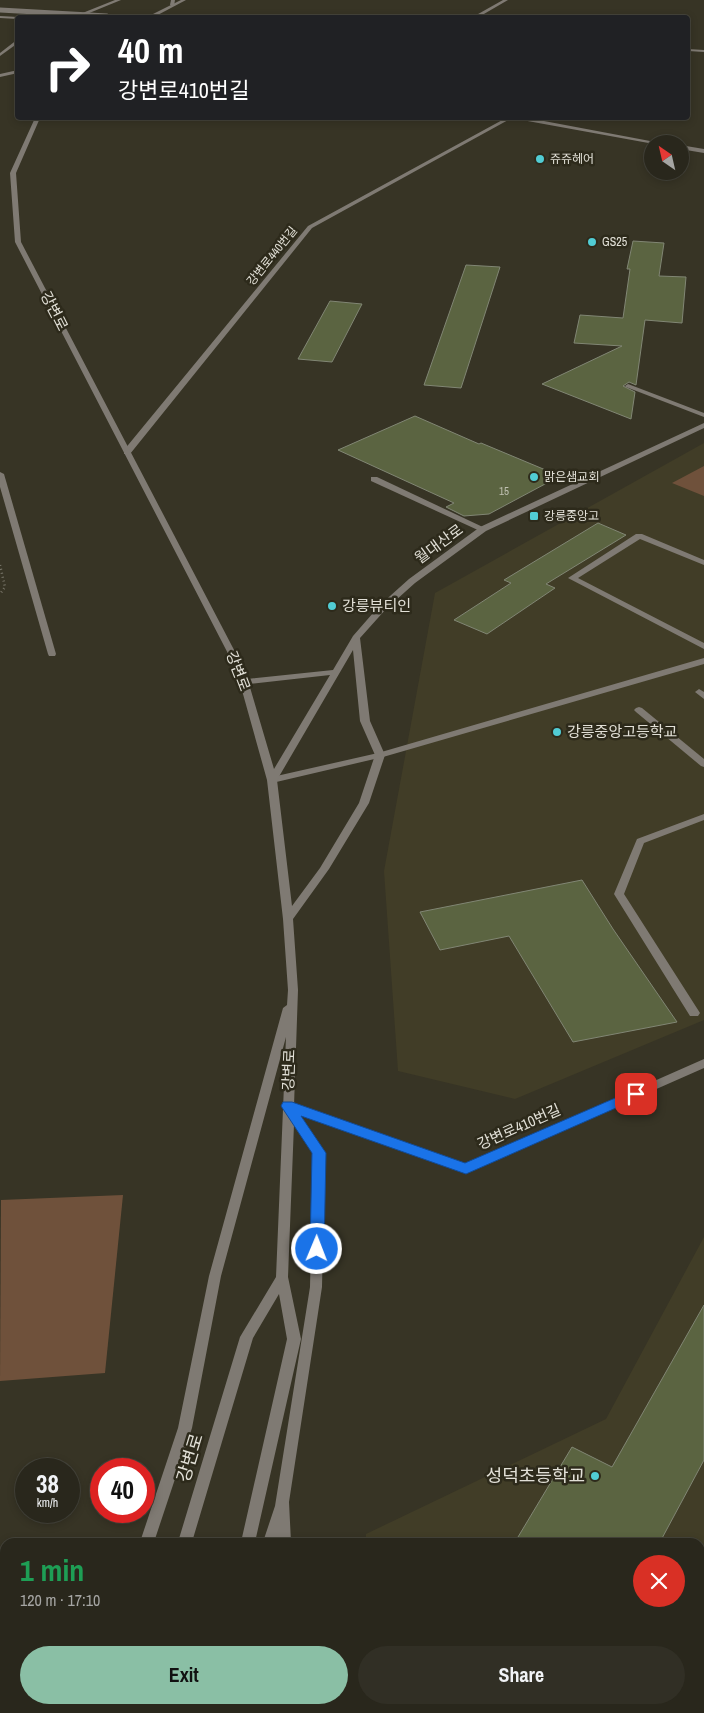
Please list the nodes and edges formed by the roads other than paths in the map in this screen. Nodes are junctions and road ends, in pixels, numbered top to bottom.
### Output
1 (119, 0) edge
2 (184, 0) edge
3 (506, 0) edge
4 (172, 3) edge
5 (0, 10) edge
6 (80, 15) edge
7 (89, 15) edge
8 (152, 15) edge
9 (478, 15) edge
10 (0, 17) edge
11 (15, 18) edge
12 (15, 42) edge
13 (690, 50) edge
14 (704, 51) edge
15 (0, 55) edge
16 (15, 72) edge
17 (0, 76) edge
18 (36, 120) edge
19 (505, 120) edge
20 (533, 120) edge
21 (644, 140) edge
22 (689, 148) edge
23 (704, 151) edge
24 (628, 386) dead end
25 (704, 415) edge
26 (704, 425) edge
27 (127, 452) junction
28 (0, 474) edge
29 (374, 479) dead end
30 (483, 529) junction
31 (704, 564) edge
32 (356, 638) junction
33 (704, 646) edge
34 (52, 654) dead end
35 (704, 661) edge
36 (336, 672) junction
37 (243, 682) junction
38 (639, 710) dead end
39 (380, 755) junction
40 (704, 764) edge
41 (272, 780) junction
42 (704, 817) edge
43 (288, 918) junction
44 (293, 990) junction
45 (694, 1013) dead end
46 (704, 1064) edge
47 (288, 1106) junction
48 (282, 1277) junction
49 (282, 1502) junction
50 (148, 1538) edge
51 (186, 1538) edge
52 (249, 1538) edge
53 (271, 1538) edge
54 (284, 1538) edge

1 - 6 street
2 - 4 street
3 - 9 street
4 - 8 street
5 - 7 street, bridge
10 - 11 street
12 - 15 street
13 - 14 street
16 - 17 street
18 - 27 street, 강변로
19 - 27 street, 강변로440번길
20 - 21 street
22 - 23 street
24 - 25 street
26 - 30 street, 월대산로
27 - 37 street, 강변로
28 - 34 street
29 - 30 street
30 - 32 street, 월대산로
31 - 33 street
32 - 36 street, 월대산로
32 - 39 street
35 - 39 street
36 - 37 street
36 - 41 street, 월대산로
37 - 41 street, 강변로
38 - 40 street
39 - 41 street
39 - 43 street
41 - 43 street, 강변로
42 - 45 street
43 - 44 street, 강변로
44 - 47 street, 강변로
44 - 50 street
46 - 47 street, 강변로410번길
47 - 48 street, 강변로
47 - 49 street
48 - 51 street, 강변로
48 - 52 street, 강변로
49 - 53 street
49 - 54 street

